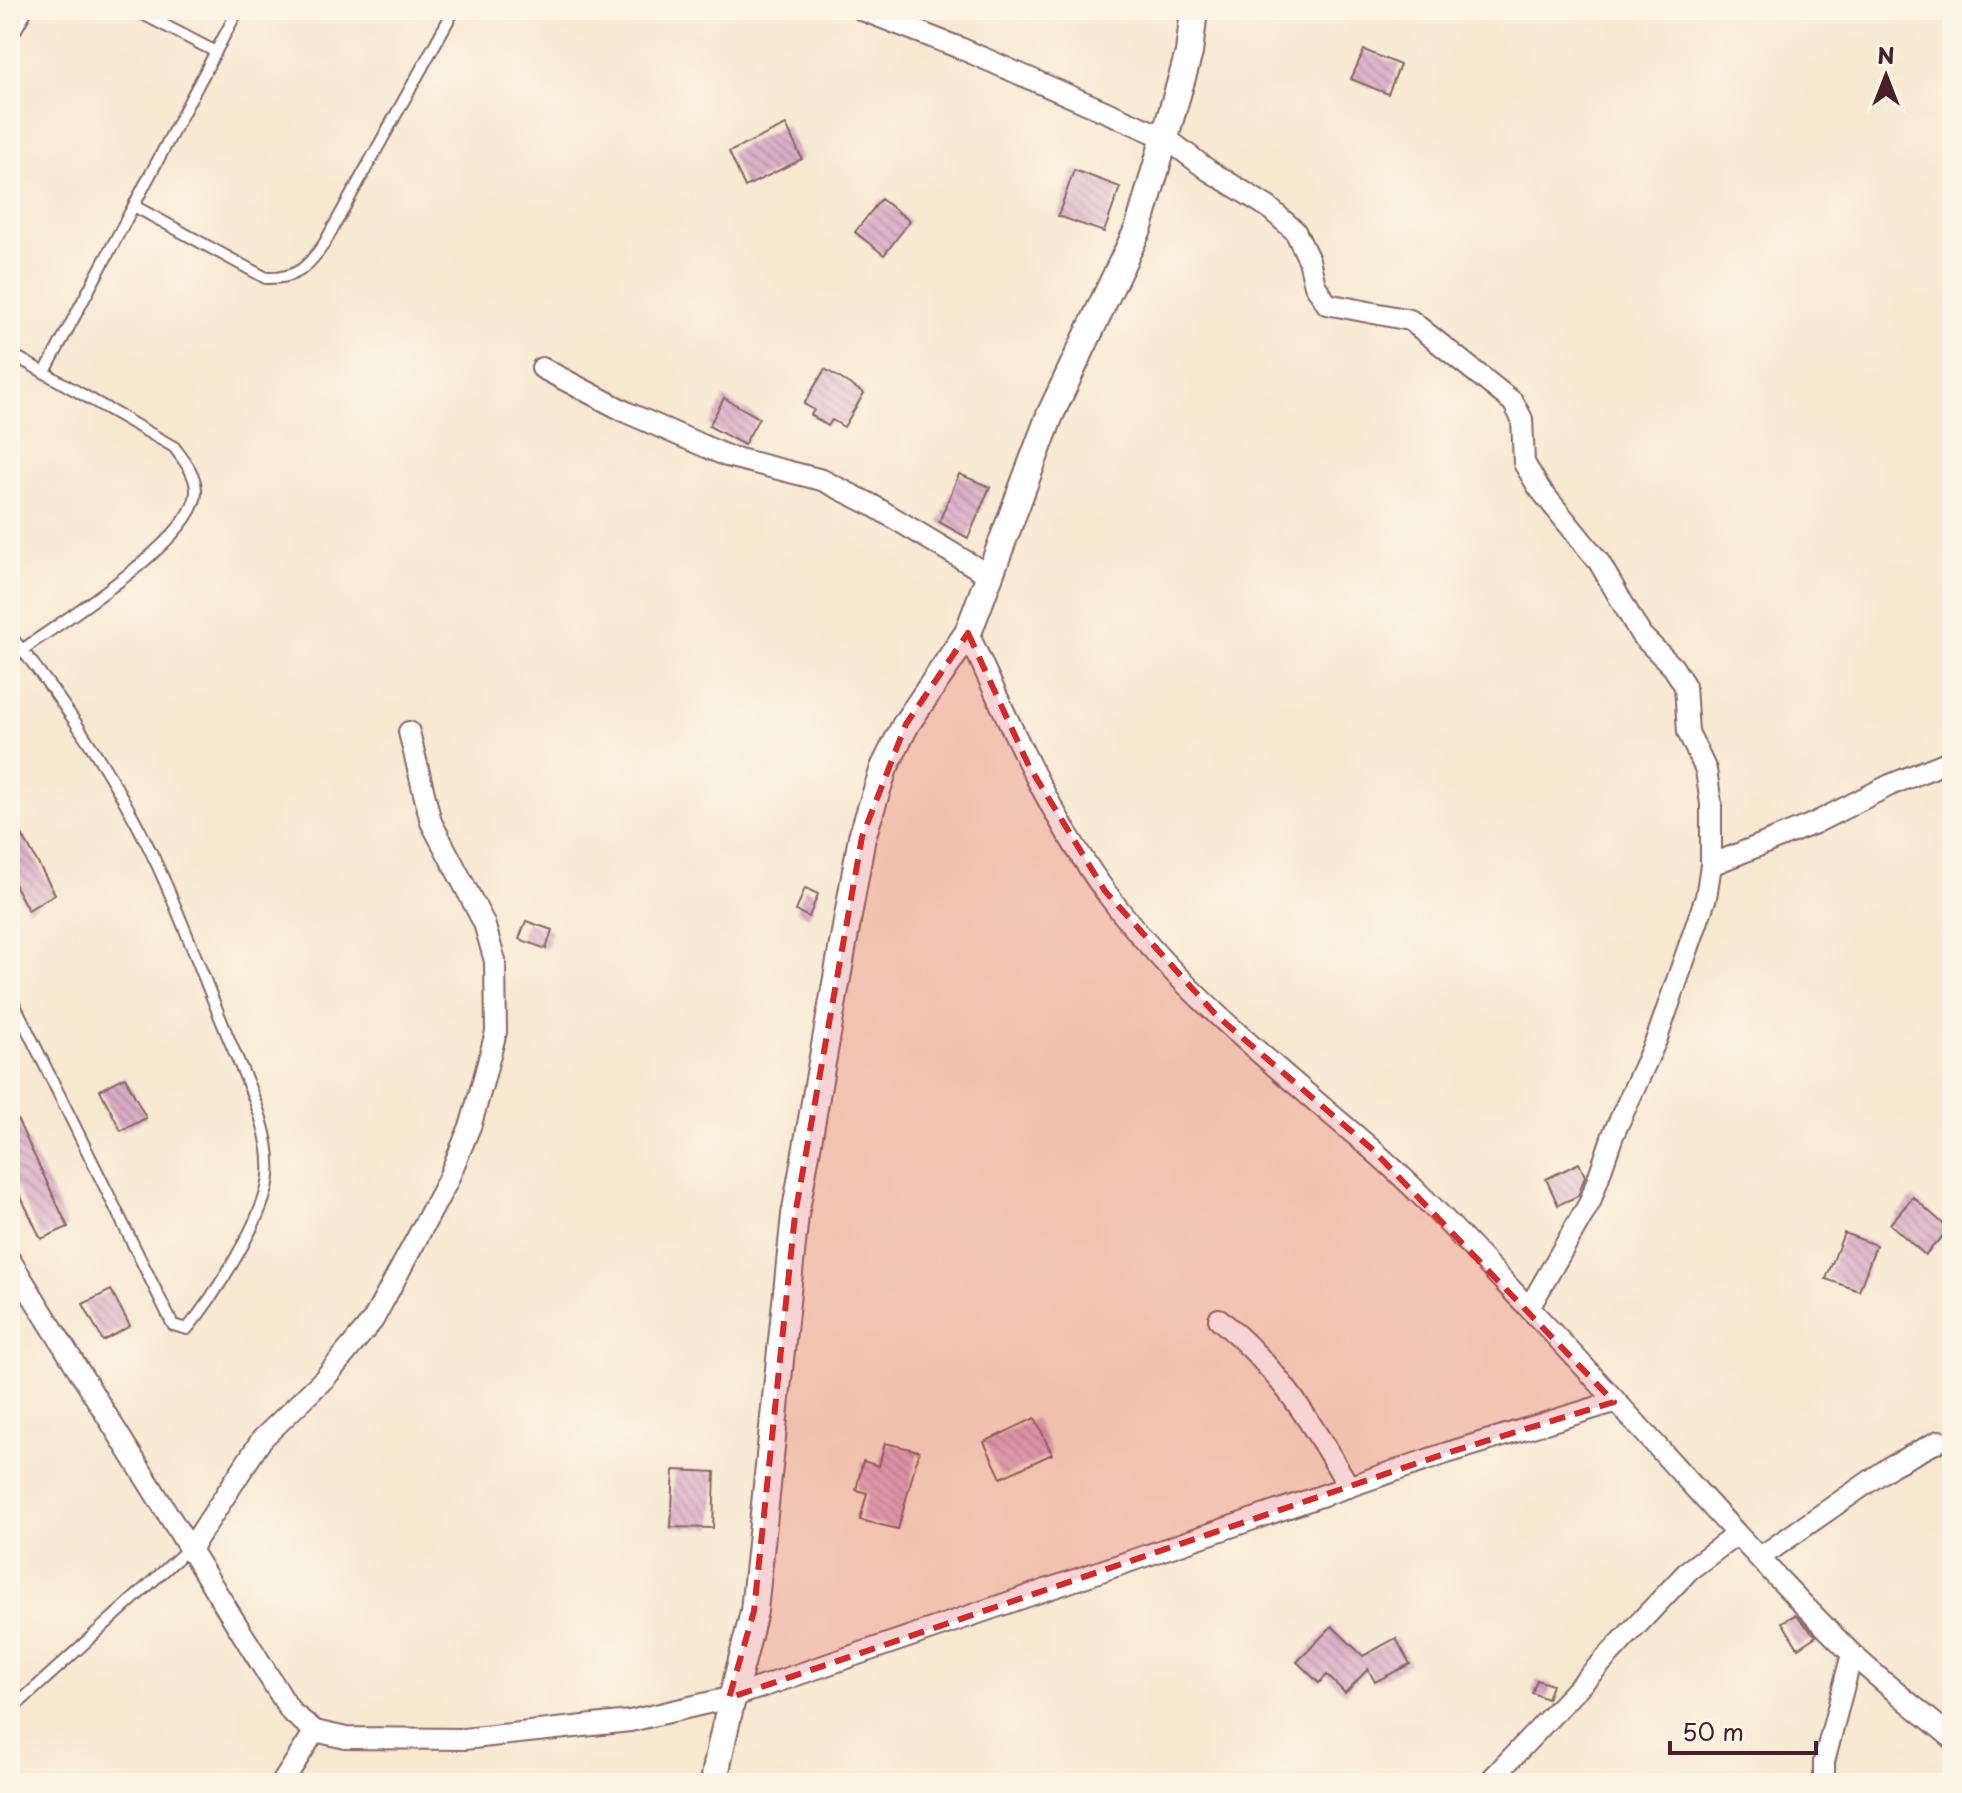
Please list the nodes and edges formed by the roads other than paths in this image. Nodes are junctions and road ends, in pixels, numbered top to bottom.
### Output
1 (27, 10) edge
2 (135, 10) edge
3 (238, 10) edge
4 (454, 10) edge
5 (862, 10) edge
6 (1194, 10) edge
7 (10, 40) edge
8 (216, 52) junction
9 (1166, 138) junction
10 (134, 206) junction
11 (10, 353) edge
12 (542, 368) dead end
13 (45, 372) junction
14 (992, 577) junction
15 (968, 633) junction
16 (10, 635) edge
17 (22, 650) junction
18 (409, 732) dead end
19 (1952, 760) edge
20 (1711, 865) junction
21 (10, 995) edge
22 (10, 1260) edge
23 (1529, 1308) junction
24 (1219, 1319) dead end
25 (1614, 1402) junction
26 (1939, 1441) dead end
27 (1349, 1487) junction
28 (1736, 1535) junction
29 (189, 1550) junction
30 (1759, 1558) junction
31 (1852, 1654) junction
32 (729, 1698) junction
33 (10, 1711) edge
34 (315, 1731) junction
35 (1952, 1738) edge
36 (282, 1783) edge
37 (714, 1783) edge
38 (1488, 1783) edge
39 (1824, 1783) edge

1 - 7 lane
2 - 8 lane
3 - 8 lane
4 - 10 lane
5 - 9 street
6 - 9 street
8 - 10 lane
9 - 14 street
9 - 20 street
10 - 13 lane
11 - 13 lane
12 - 14 street
13 - 17 lane
14 - 15 street
15 - 23 street
15 - 32 street
16 - 17 lane
17 - 21 lane
18 - 29 street
19 - 20 street
20 - 23 street
22 - 29 street
23 - 25 street
24 - 27 street
25 - 27 street
25 - 28 street
26 - 30 street
27 - 32 street
28 - 30 street
28 - 38 street
29 - 33 lane
29 - 34 street
30 - 31 street
31 - 35 street
31 - 39 street
32 - 34 street
32 - 37 street
34 - 36 street

